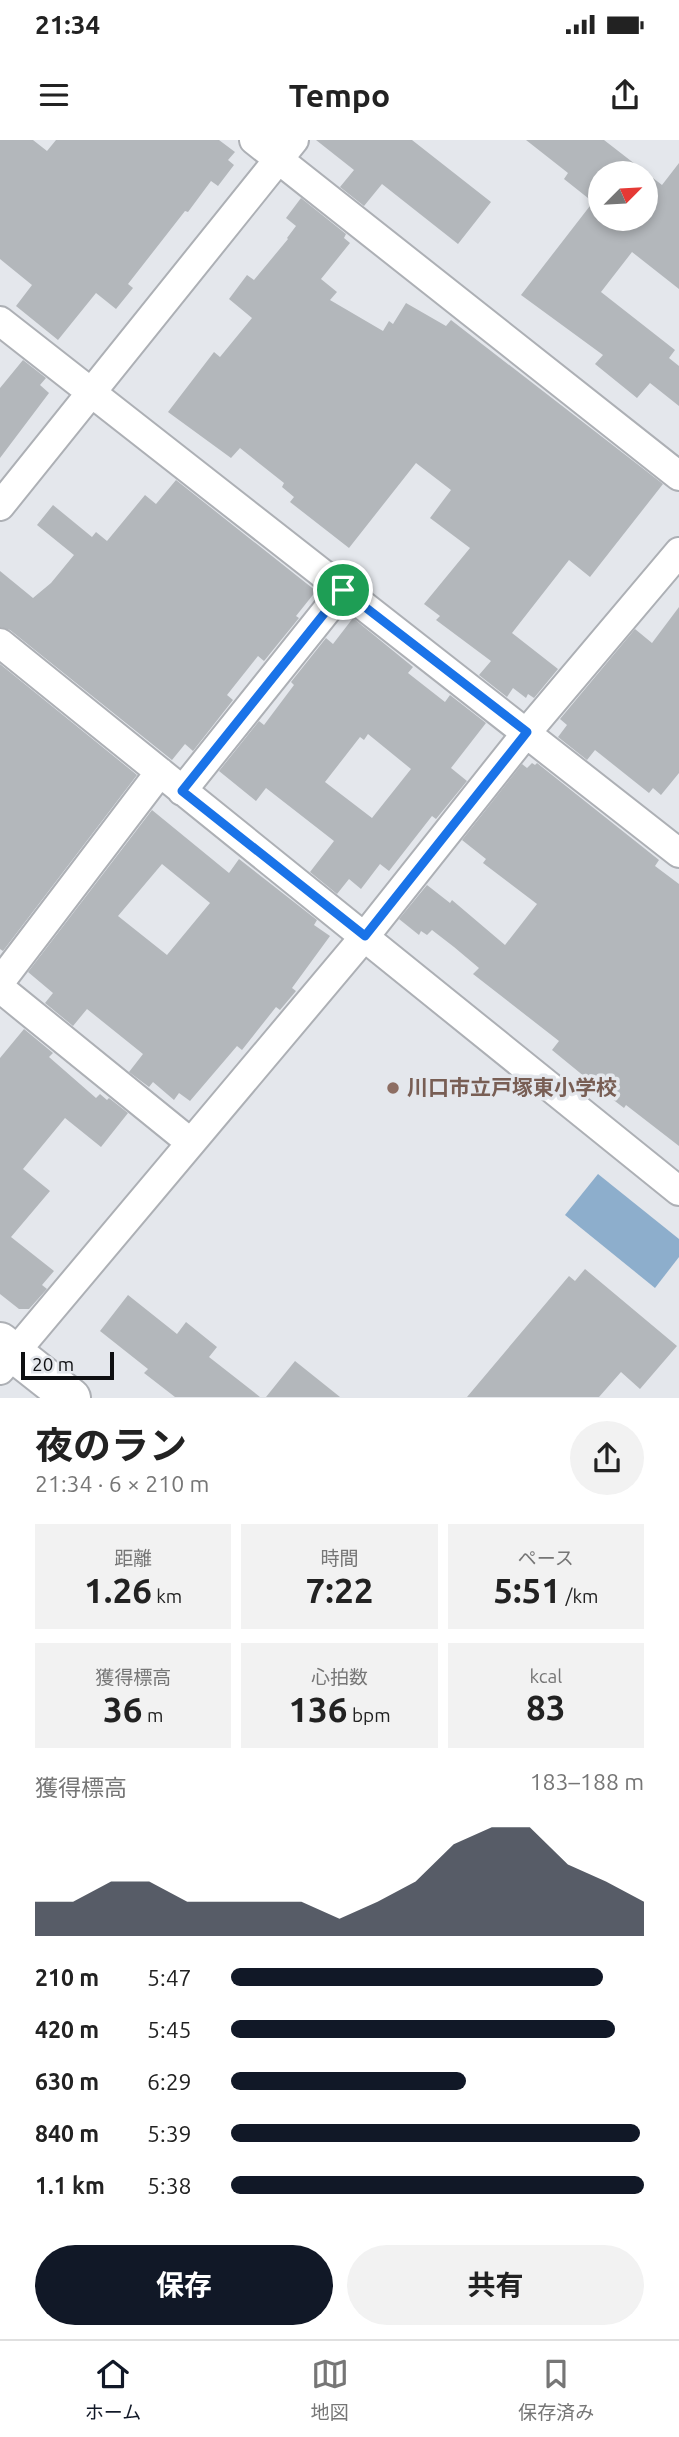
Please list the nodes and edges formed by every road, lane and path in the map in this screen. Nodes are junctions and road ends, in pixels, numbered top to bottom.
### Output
1 (254, 140) edge
2 (286, 150) edge
3 (0, 321) edge
4 (90, 393) junction
5 (679, 476) edge
6 (0, 506) edge
7 (679, 552) edge
8 (343, 590) junction
9 (0, 643) edge
10 (527, 732) junction
11 (160, 772) junction
12 (182, 791) junction
13 (679, 853) edge
14 (365, 936) junction
15 (0, 982) edge
16 (0, 988) edge
17 (191, 1143) junction
18 (679, 1191) edge
19 (5, 1355) edge
20 (71, 1398) edge

1 - 2 street
2 - 4 street
2 - 5 street
3 - 4 street
4 - 6 street
4 - 8 street
7 - 10 street
8 - 10 street
8 - 12 street
9 - 11 street
10 - 13 street
10 - 14 street
11 - 12 street
11 - 15 street
12 - 14 street
14 - 17 street
14 - 18 street
16 - 17 street
17 - 19 street
19 - 20 street

